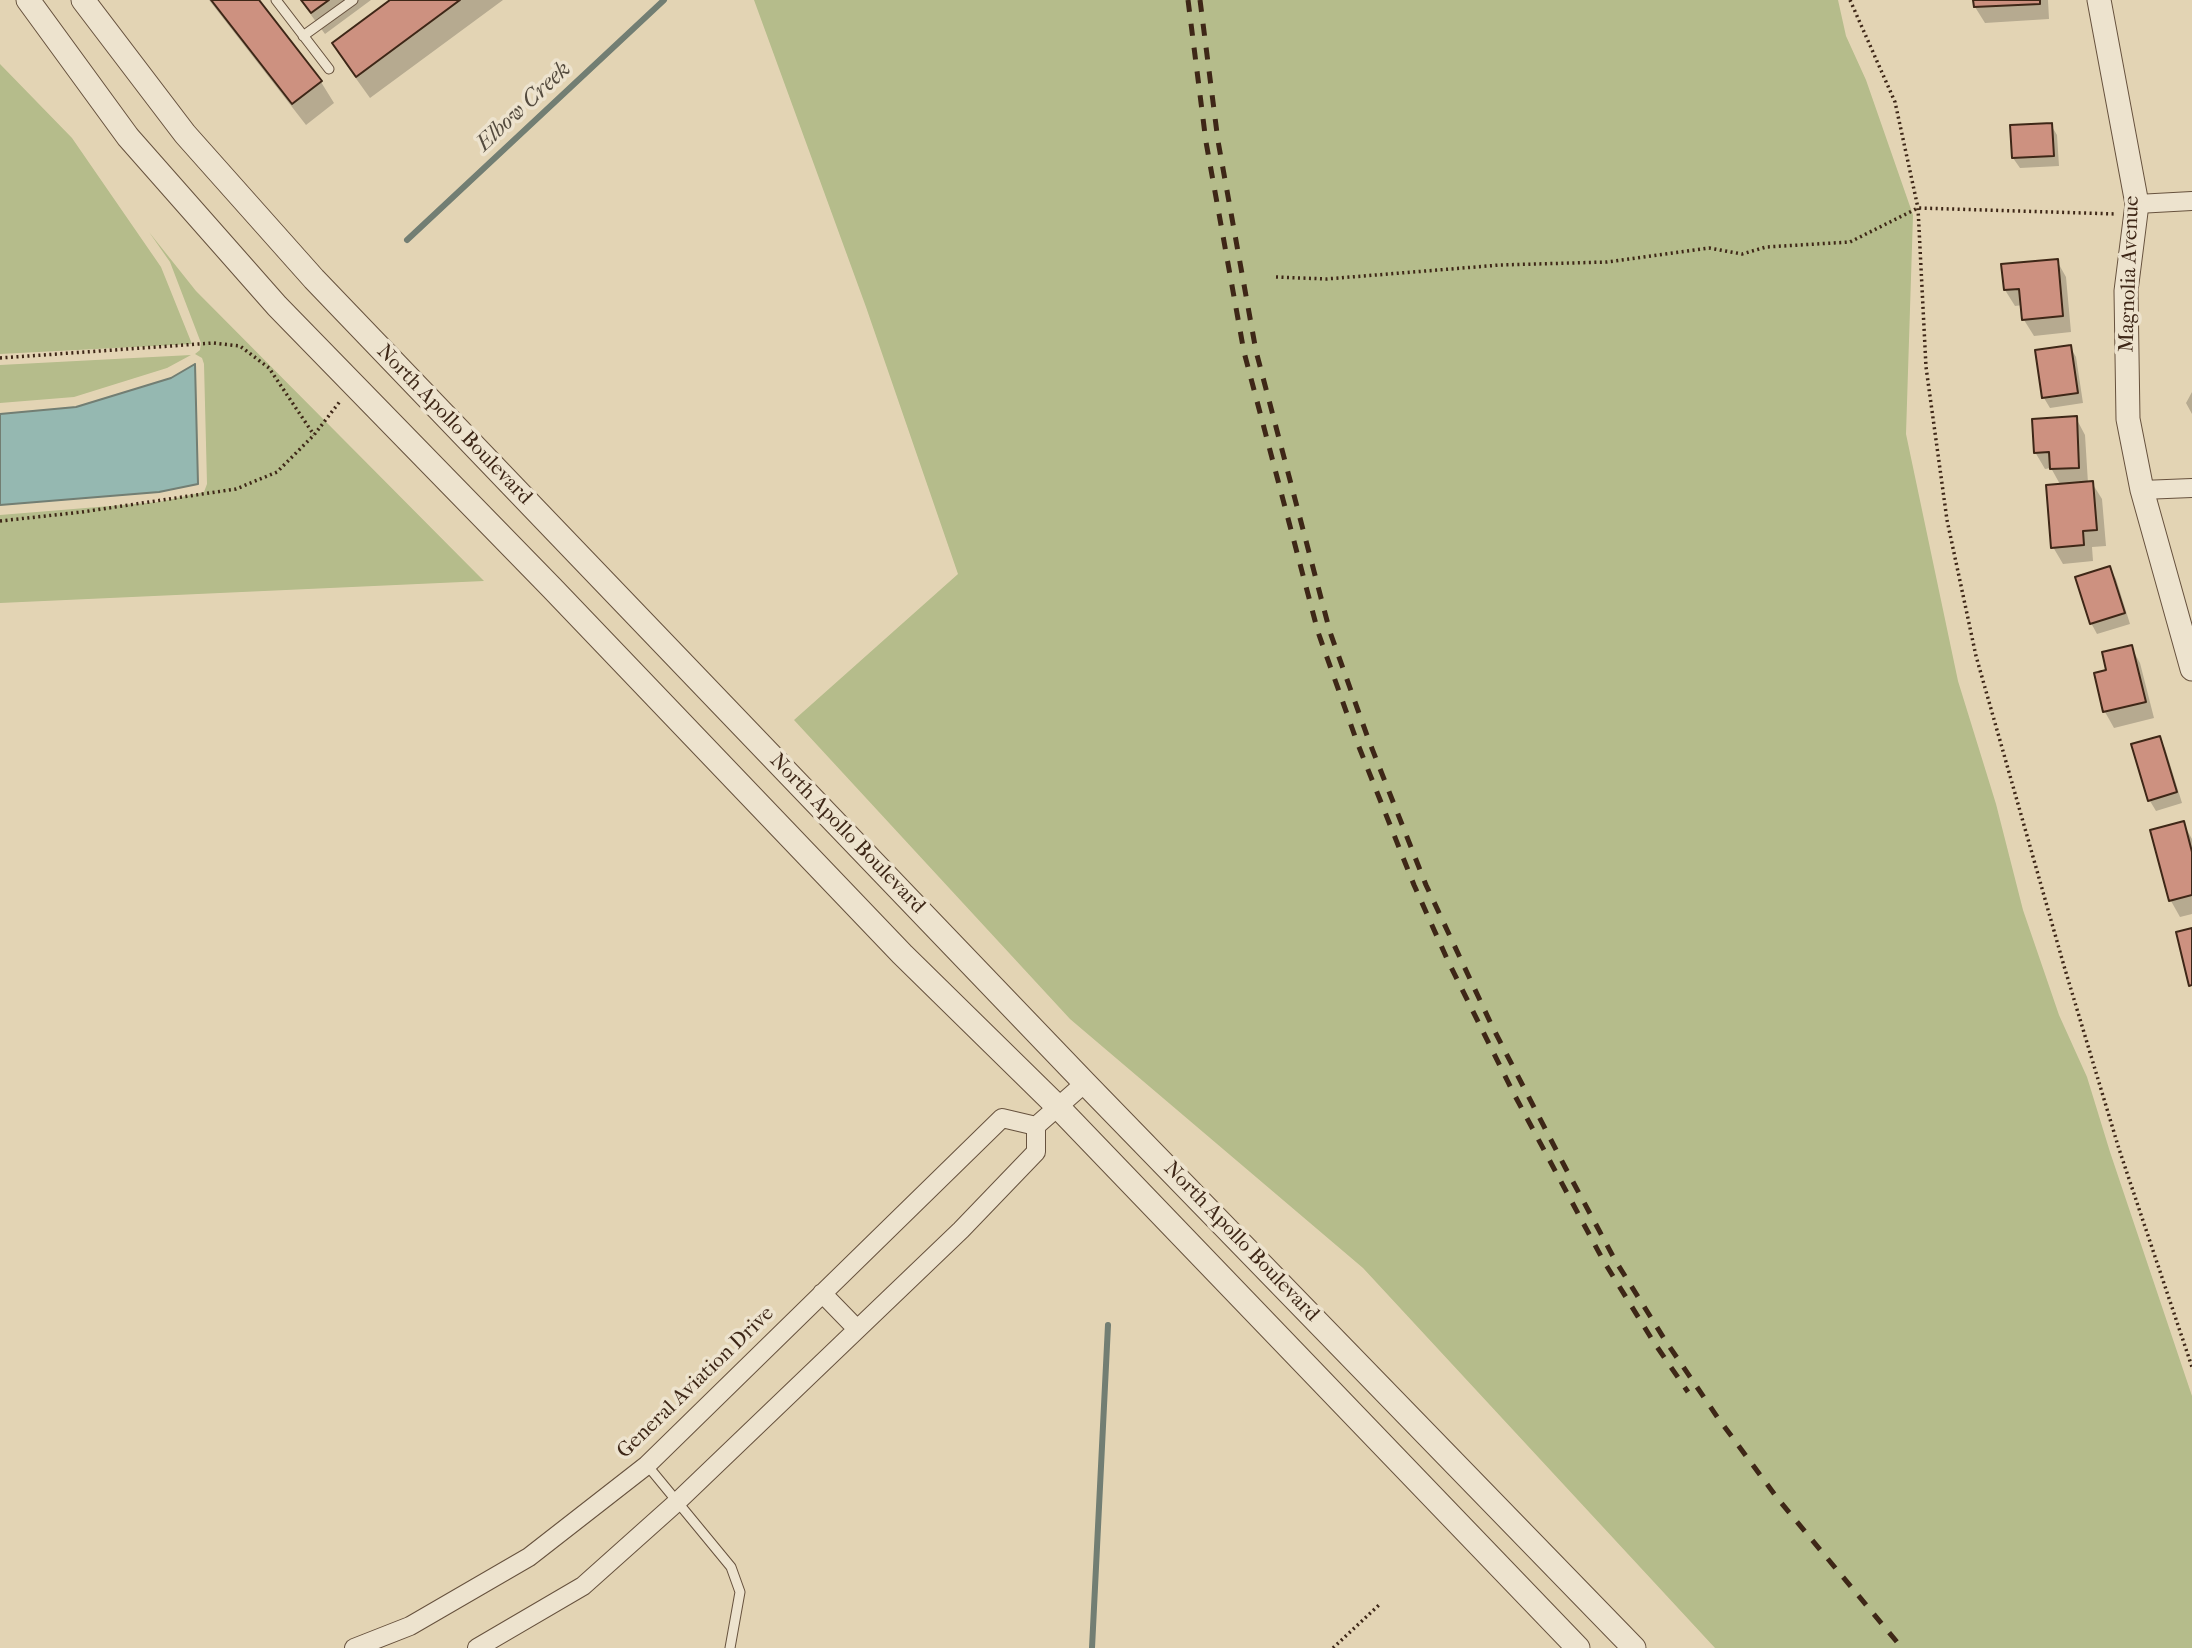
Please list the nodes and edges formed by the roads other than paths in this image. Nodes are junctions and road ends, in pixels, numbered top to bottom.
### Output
1 (28, 0) edge
2 (83, 0) edge
3 (276, 0) edge
4 (353, 0) edge
5 (2099, 0) edge
6 (303, 36) junction
7 (329, 69) dead end
8 (2192, 201) edge
9 (2137, 204) junction
10 (2192, 488) edge
11 (2142, 490) junction
12 (2192, 669) edge
13 (1085, 1083) junction
14 (1058, 1107) junction
15 (1035, 1126) junction
16 (822, 1293) junction
17 (857, 1329) junction
18 (647, 1465) junction
19 (677, 1502) junction
20 (354, 1648) edge
21 (477, 1648) edge
22 (730, 1648) edge
23 (1578, 1648) edge
24 (1634, 1648) edge

1 - 14 street, North Apollo Boulevard
2 - 13 street, North Apollo Boulevard
3 - 6 lane
4 - 6 lane
5 - 9 street, Magnolia Avenue
6 - 7 lane
8 - 9 street
9 - 11 street, Magnolia Avenue
10 - 11 street
11 - 12 street, Magnolia Avenue
13 - 14 street
13 - 24 street, North Apollo Boulevard
14 - 15 street
14 - 23 street, North Apollo Boulevard
15 - 16 street, General Aviation Drive
15 - 17 street
16 - 17 street
16 - 18 street, General Aviation Drive
17 - 19 street
18 - 19 lane
18 - 20 street, General Aviation Drive
19 - 21 street
19 - 22 lane

